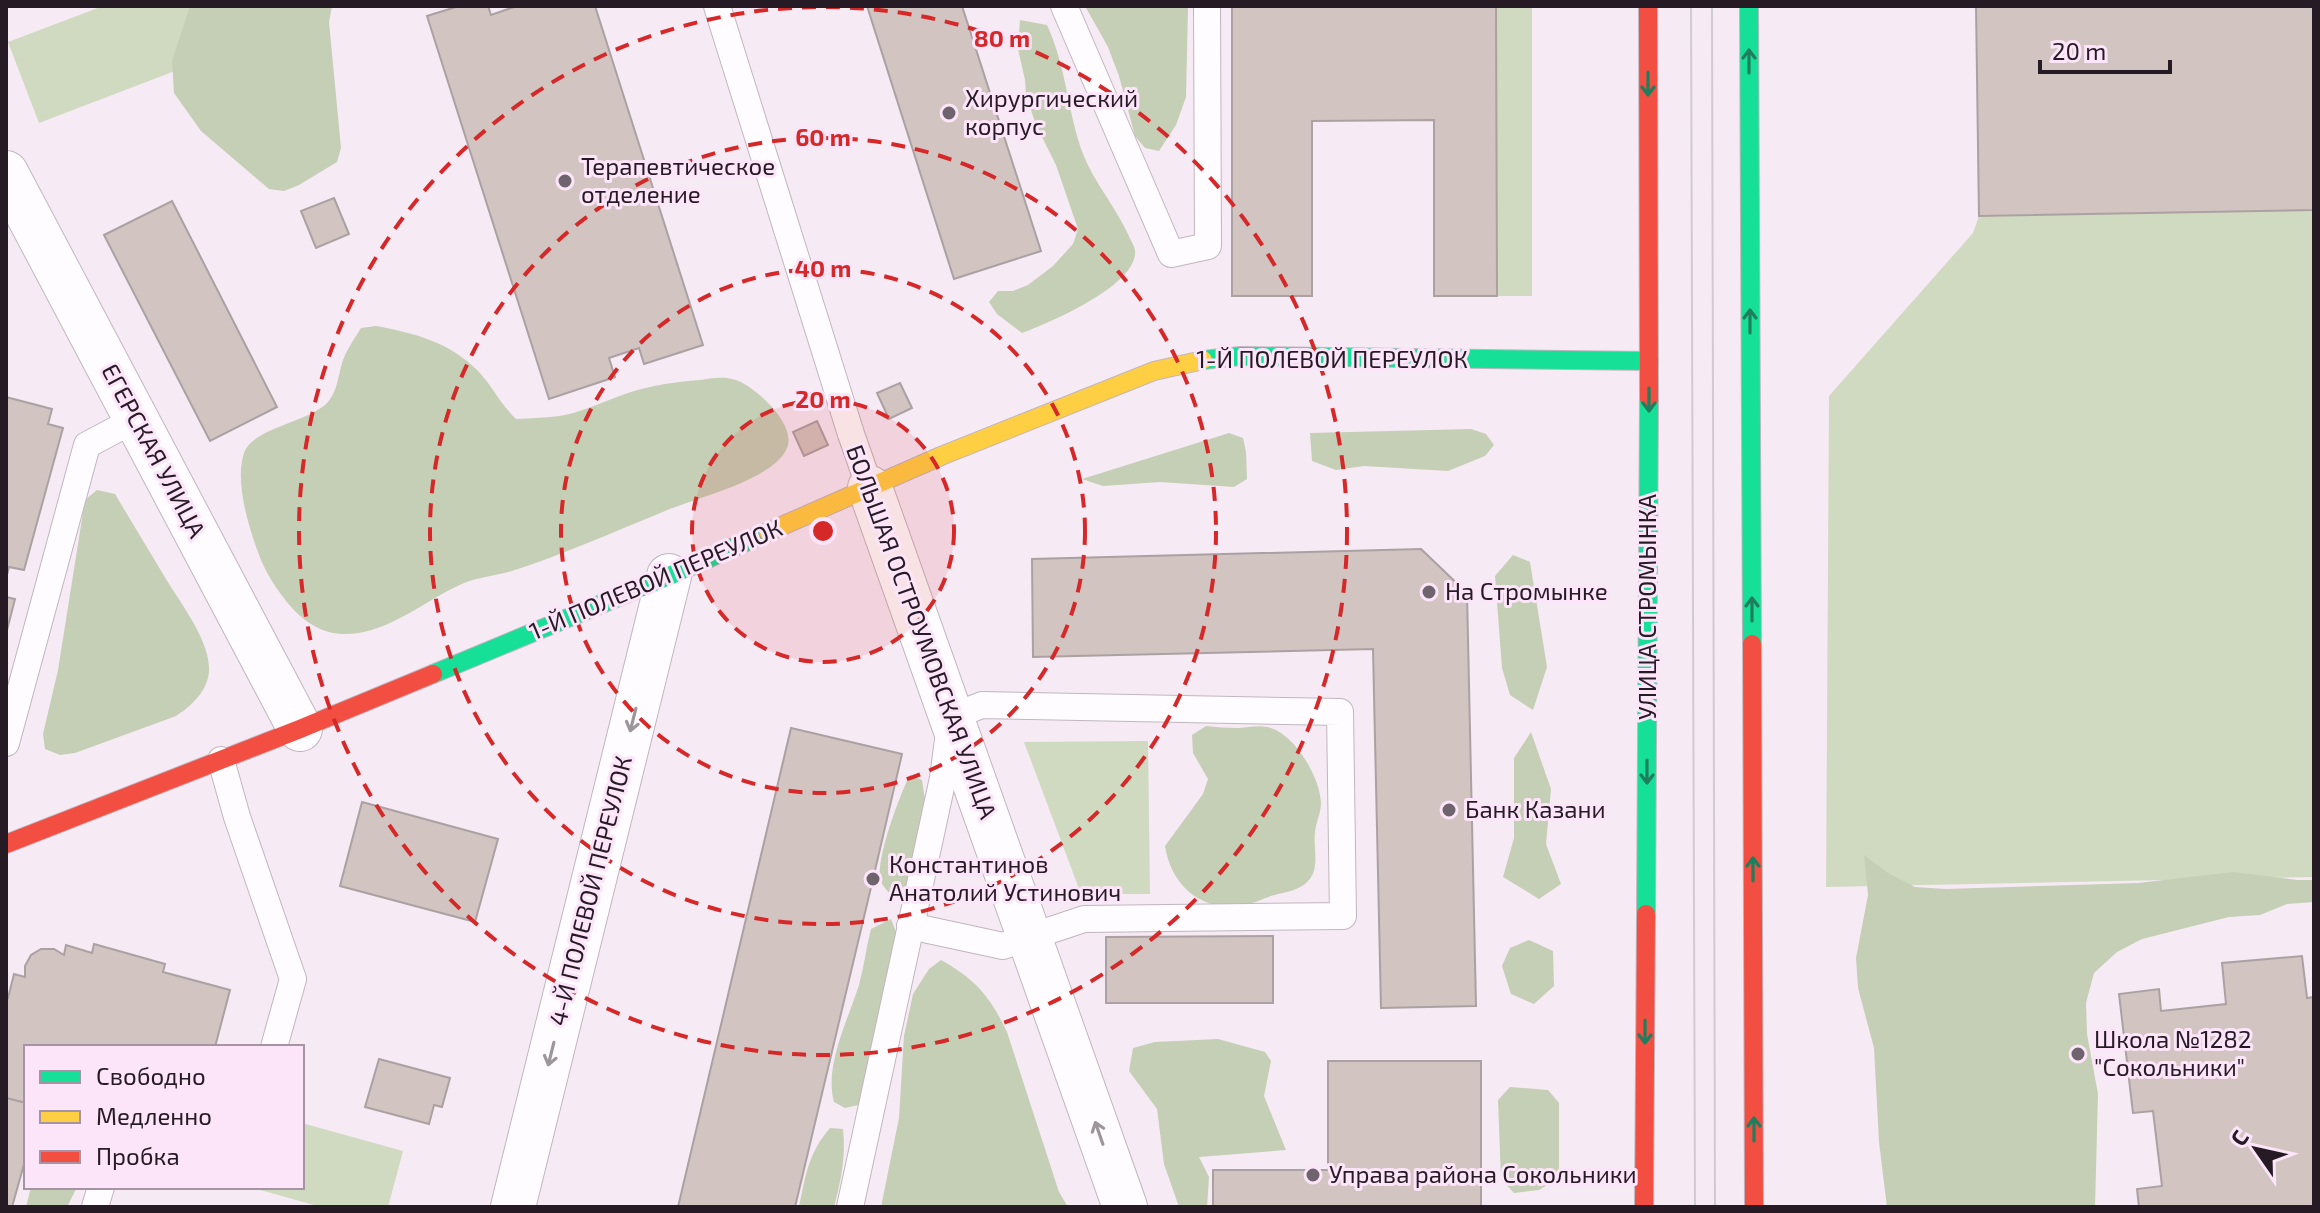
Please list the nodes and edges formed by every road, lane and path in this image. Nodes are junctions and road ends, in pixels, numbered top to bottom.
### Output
1 (717, 6) edge
2 (1064, 6) edge
3 (1207, 6) edge
4 (1648, 6) edge
5 (1749, 6) edge
6 (6, 173) edge
7 (1649, 361) junction
8 (136, 419) junction
9 (870, 488) junction
10 (669, 576) junction
11 (951, 717) junction
12 (300, 729) junction
13 (6, 743) edge
14 (221, 760) junction
15 (6, 844) edge
16 (910, 926) junction
17 (1030, 938) junction
18 (275, 1045) edge
19 (513, 1207) edge
20 (850, 1207) edge
21 (1125, 1207) edge
22 (1644, 1207) edge
23 (1754, 1207) edge

1 - 9 lane, БОЛЬШАЯ ОСТРОУМОВСКАЯ УЛИЦА
2 - 3 lane
4 -> 7 main road, УЛИЦА СТРОМЫНКА
23 -> 5 main road
6 - 8 street, ЕГЕРСКАЯ УЛИЦА
7 - 9 main road, 1-Й ПОЛЕВОЙ ПЕРЕУЛОК
7 -> 22 main road, УЛИЦА СТРОМЫНКА
8 - 12 street, ЕГЕРСКАЯ УЛИЦА
8 - 13 lane
9 - 10 main road, 1-Й ПОЛЕВОЙ ПЕРЕУЛОК
9 - 11 street, БОЛЬШАЯ ОСТРОУМОВСКАЯ УЛИЦА
10 - 12 main road, 1-Й ПОЛЕВОЙ ПЕРЕУЛОК
10 -> 19 street, 4-Й ПОЛЕВОЙ ПЕРЕУЛОК
11 - 16 lane
11 - 17 street, БОЛЬШАЯ ОСТРОУМОВСКАЯ УЛИЦА
11 - 17 lane
12 - 14 main road, 1-Й ПОЛЕВОЙ ПЕРЕУЛОК
14 - 15 main road, 1-Й ПОЛЕВОЙ ПЕРЕУЛОК
14 - 18 lane
16 - 17 lane
16 - 20 lane
21 -> 17 street, БОЛЬШАЯ ОСТРОУМОВСКАЯ УЛИЦА

